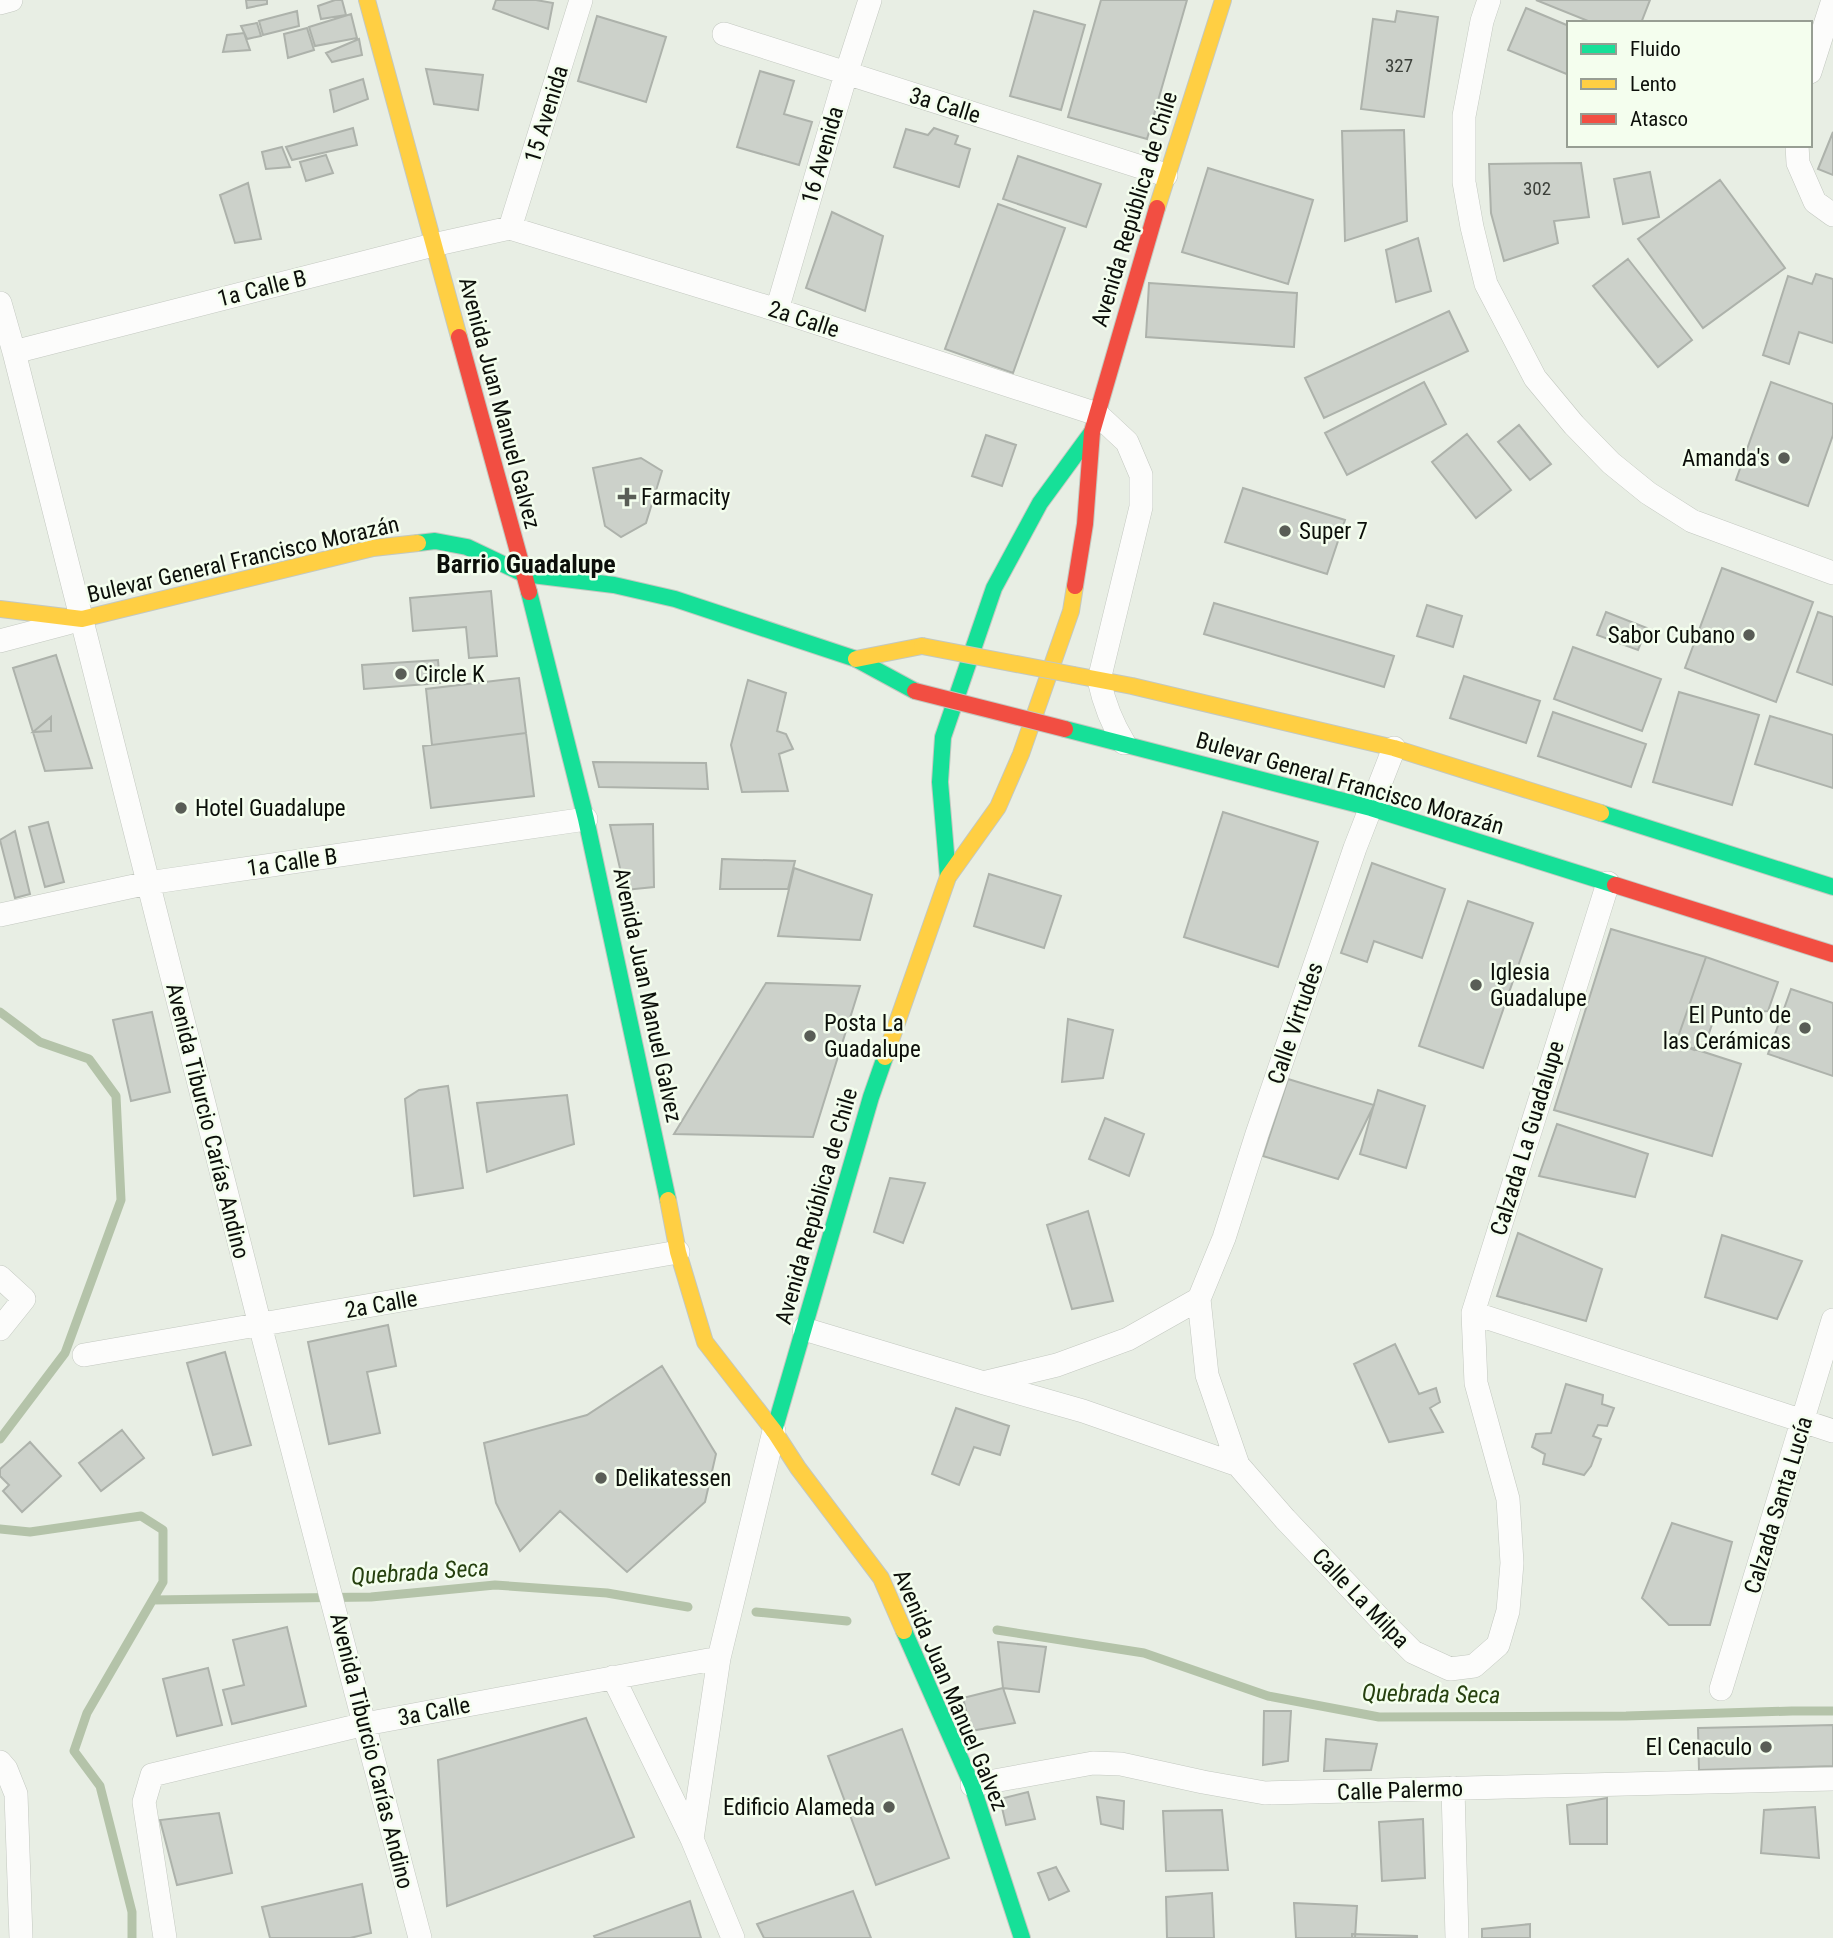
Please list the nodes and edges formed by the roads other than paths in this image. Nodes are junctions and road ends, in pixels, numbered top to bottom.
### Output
1 (11, 0) edge
2 (367, 0) edge
3 (581, 0) edge
4 (870, 0) edge
5 (1223, 0) edge
6 (1489, 0) edge
7 (1833, 1) edge
8 (0, 3) edge
9 (723, 33) dead end
10 (1812, 66) edge
11 (846, 74) junction
12 (1797, 147) edge
13 (1167, 175) junction
14 (1833, 215) edge
15 (510, 228) junction
16 (433, 245) junction
17 (0, 303) edge
18 (777, 310) junction
19 (14, 352) junction
20 (1095, 423) junction
21 (1833, 573) edge
22 (524, 574) junction
23 (0, 609) edge
24 (82, 619) junction
25 (0, 642) edge
26 (856, 659) junction
27 (1099, 680) junction
28 (1124, 743) junction
29 (1394, 748) junction
30 (1371, 808) junction
31 (586, 819) junction
32 (948, 877) junction
33 (148, 883) junction
34 (1608, 883) junction
35 (1833, 887) edge
36 (0, 915) edge
37 (1833, 954) edge
38 (678, 1252) junction
39 (0, 1276) edge
40 (1199, 1299) junction
41 (1473, 1313) junction
42 (1833, 1320) edge
43 (260, 1325) junction
44 (0, 1329) edge
45 (804, 1329) junction
46 (84, 1355) dead end
47 (984, 1383) junction
48 (1804, 1420) junction
49 (774, 1431) junction
50 (1833, 1431) edge
51 (1238, 1465) junction
52 (719, 1658) junction
53 (613, 1676) junction
54 (1721, 1689) dead end
55 (365, 1724) junction
56 (0, 1762) edge
57 (1833, 1779) edge
58 (972, 1785) junction
59 (1453, 1788) junction
60 (692, 1839) junction
61 (21, 1938) edge
62 (165, 1938) edge
63 (419, 1938) edge
64 (733, 1938) edge
65 (1022, 1938) edge
66 (1457, 1938) edge

1 - 8 street
2 - 16 street, Avenida Juan Manuel Galvez
3 - 15 street, 15 Avenida
4 - 11 street, 16 Avenida
5 - 13 street, Avenida República de Chile
6 - 21 street
7 - 10 street
9 - 11 street, 3a Calle
11 - 13 street, 3a Calle
11 - 18 street, 16 Avenida
12 - 14 street
13 - 20 street, Avenida República de Chile
15 - 16 street, 1a Calle B
15 - 18 street, 2a Calle
16 - 19 street, 1a Calle B
16 - 22 street, Avenida Juan Manuel Galvez
17 - 19 street, Avenida Tiburcio Carías Andino
18 - 20 street, 2a Calle
19 - 24 street, Avenida Tiburcio Carías Andino
20 - 27 street
20 - 32 street, Avenida República de Chile
20 - 32 street, Avenida República de Chile
22 - 24 street, Bulevar General Francisco Morazán
22 - 26 street, Bulevar General Francisco Morazán
22 - 31 street, Avenida Juan Manuel Galvez
23 - 24 street, Bulevar General Francisco Morazán
24 - 25 street
24 - 33 street, Avenida Tiburcio Carías Andino
26 - 27 street, Bulevar General Francisco Morazán, bridge
26 - 28 street, Bulevar General Francisco Morazán, bridge
27 - 28 street
27 - 29 street, Bulevar General Francisco Morazán
28 - 30 street, Bulevar General Francisco Morazán
29 - 30 street, Calle Virtudes
29 - 35 street, Bulevar General Francisco Morazán
30 - 34 street, Bulevar General Francisco Morazán
30 - 40 street, Calle Virtudes
31 - 33 street, 1a Calle B
31 - 38 street, Avenida Juan Manuel Galvez
32 - 45 street, Avenida República de Chile
33 - 36 street, 1a Calle B
33 - 43 street, Avenida Tiburcio Carías Andino
34 - 37 street, Bulevar General Francisco Morazán
34 - 41 street, Calzada La Guadalupe
38 - 43 street, 2a Calle
38 - 49 street, Avenida Juan Manuel Galvez
39 - 44 street
40 - 47 street
40 - 51 street, Calle Virtudes
41 - 48 street
41 - 51 street, Calle La Milpa
42 - 48 street, Calzada Santa Lucía
43 - 46 street, 2a Calle
43 - 55 street, Avenida Tiburcio Carías Andino
45 - 47 street, Calle La Milpa
45 - 49 street, Avenida República de Chile
47 - 51 street, Calle La Milpa
48 - 50 street
48 - 54 street, Calzada Santa Lucía
49 - 52 street
49 - 58 street, Avenida Juan Manuel Galvez
52 - 53 street, 3a Calle
52 - 60 street
53 - 55 street, 3a Calle
53 - 60 street
55 - 62 street, 3a Calle
55 - 63 street, Avenida Tiburcio Carías Andino
56 - 61 street
57 - 59 street, Calle Palermo
58 - 59 street, Calle Palermo
58 - 65 street, Avenida Juan Manuel Galvez
59 - 66 street
60 - 64 street

